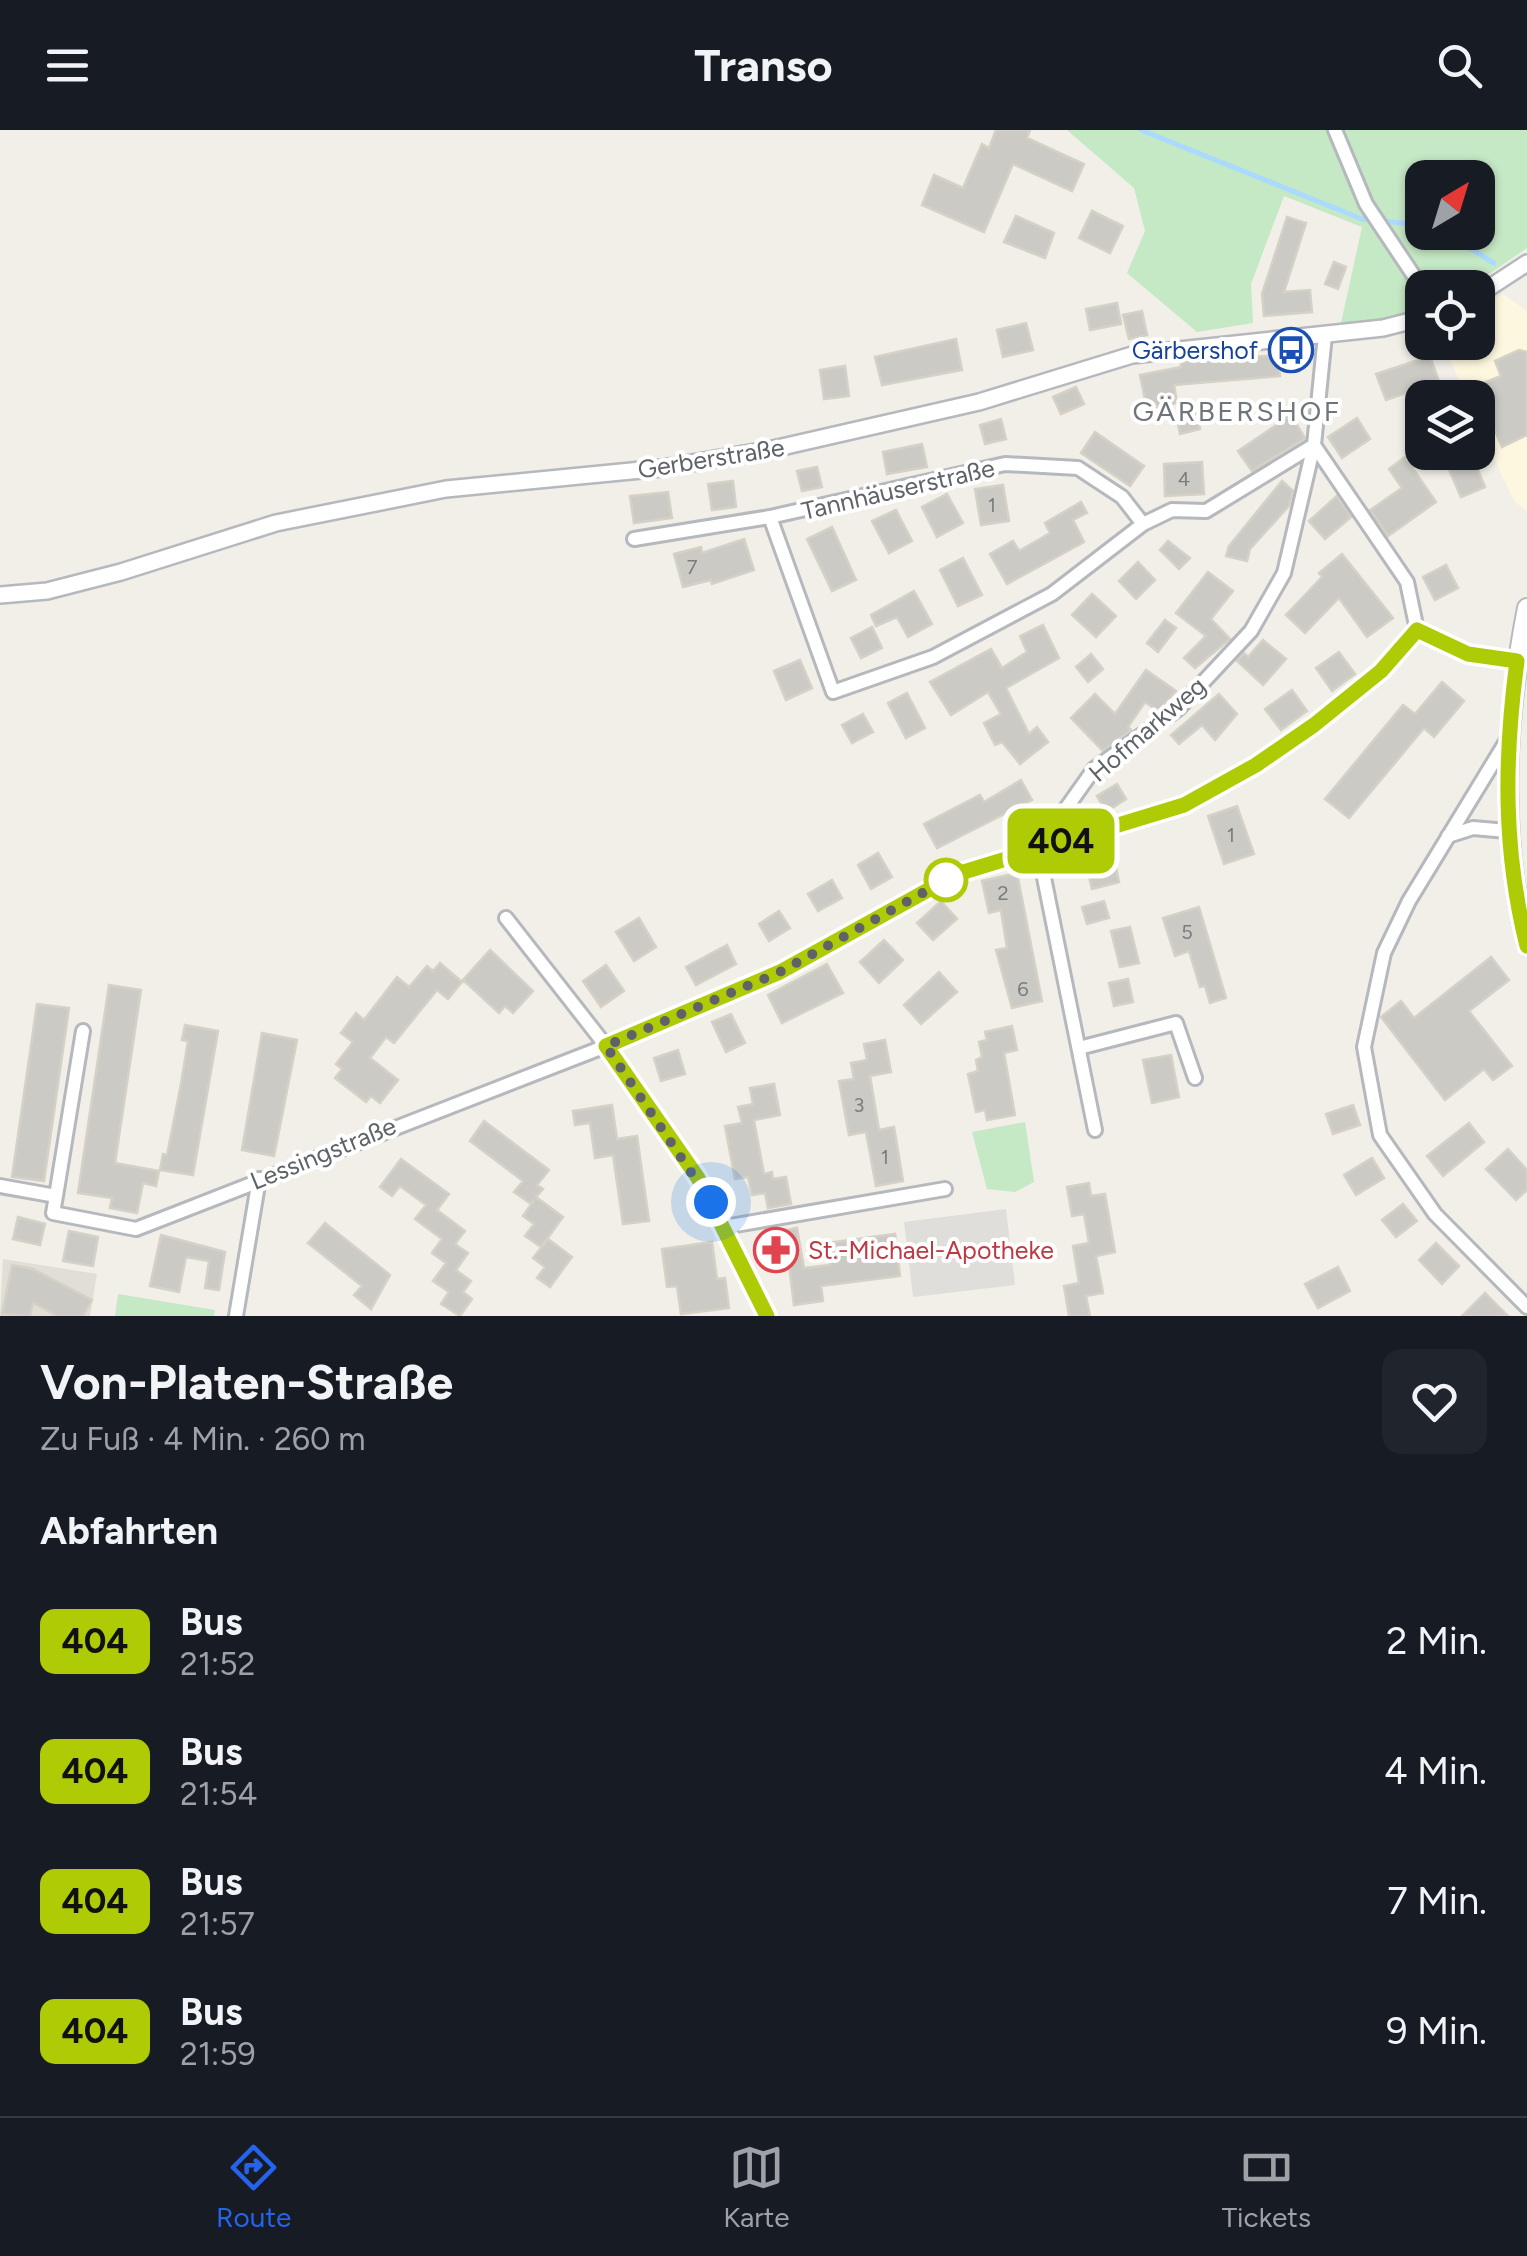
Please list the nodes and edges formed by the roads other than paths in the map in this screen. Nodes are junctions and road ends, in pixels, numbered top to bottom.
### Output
1 (1335, 130) edge
2 (1527, 264) edge
3 (1410, 270) edge
4 (1495, 284) edge
5 (1405, 322) edge
6 (1325, 334) junction
7 (1314, 445) junction
8 (770, 518) junction
9 (1143, 524) junction
10 (634, 539) dead end
11 (0, 595) edge
12 (1527, 608) edge
13 (1417, 630) junction
14 (1517, 661) junction
15 (1507, 740) junction
16 (1507, 831) junction
17 (1448, 836) junction
18 (1038, 848) junction
19 (506, 918) dead end
20 (1527, 946) edge
21 (84, 1031) dead end
22 (606, 1046) junction
23 (1079, 1048) junction
24 (1196, 1078) dead end
25 (1096, 1130) dead end
26 (259, 1178) junction
27 (0, 1186) edge
28 (945, 1189) dead end
29 (56, 1196) junction
30 (724, 1227) junction
31 (1527, 1307) edge
32 (236, 1316) edge
33 (767, 1316) edge

1 - 3 street
2 - 4 street
5 - 6 street, Gerberstraße
6 - 7 street, Hofmarkweg
6 - 11 street, Gerberstraße
7 - 9 street
7 - 13 street
7 - 18 street, Hofmarkweg
8 - 9 street, Tannhäuserstraße
8 - 9 street
8 - 10 street, Tannhäuserstraße
12 - 14 main road
13 - 14 street
13 - 18 street, Lessingstraße
14 - 15 main road
15 - 16 main road
15 - 17 street
16 - 17 street
16 - 20 main road
17 - 31 street
18 - 22 street, Lessingstraße
18 - 23 street
19 - 22 street
21 - 29 street
22 - 26 street, Lessingstraße
22 - 30 street
23 - 24 street
23 - 25 street
26 - 29 street, Lessingstraße
26 - 32 street
27 - 29 street, Lessingstraße
28 - 30 street
30 - 33 street

